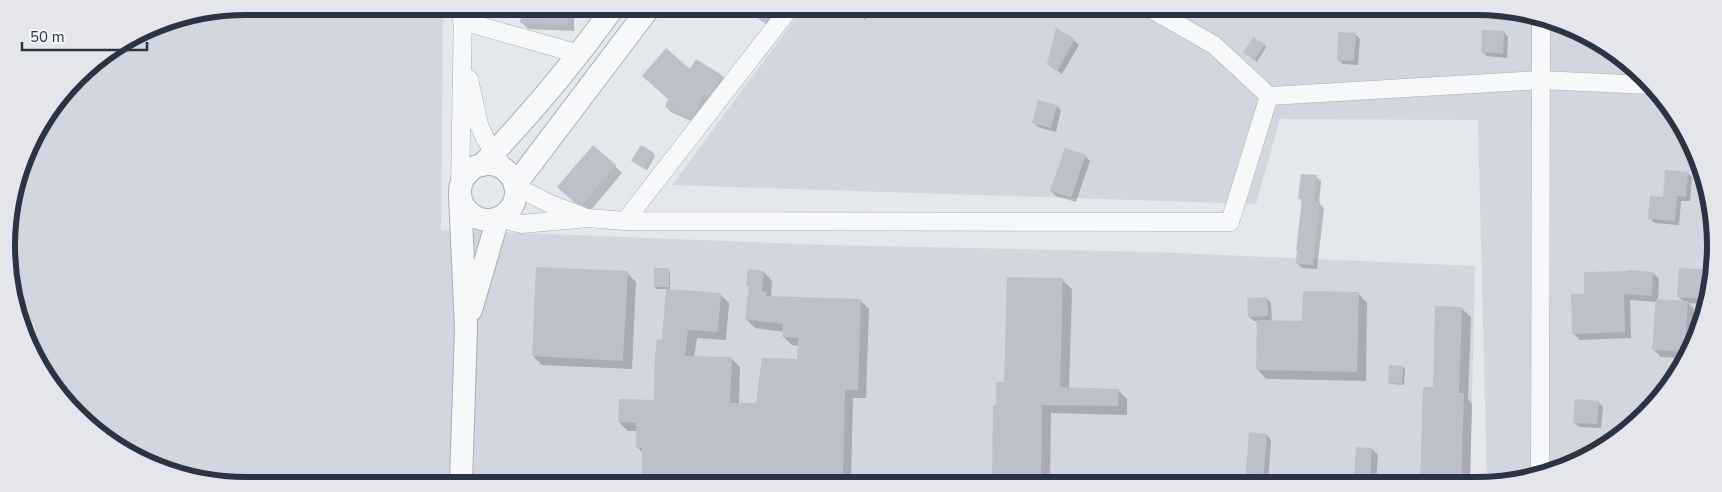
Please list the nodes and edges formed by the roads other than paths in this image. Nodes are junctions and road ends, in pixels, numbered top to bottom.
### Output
1 (608, 15) edge
2 (644, 15) edge
3 (785, 15) edge
4 (1160, 15) edge
5 (462, 22) edge
6 (1541, 24) edge
7 (579, 54) junction
8 (1541, 80) junction
9 (1641, 85) edge
10 (1269, 96) junction
11 (510, 135) junction
12 (534, 159) junction
13 (502, 171) junction
14 (460, 192) junction
15 (499, 217) junction
16 (588, 218) junction
17 (625, 221) junction
18 (466, 328) junction
19 (1540, 468) edge
20 (461, 477) edge

1 - 7 street
2 - 12 street
3 - 17 street
4 - 10 street
5 - 7 street
5 - 13 street
5 - 14 street
6 - 8 street
7 - 11 street
8 - 9 street
8 - 10 street
8 - 19 street
10 - 17 street
11 - 12 street
11 - 13 street
12 - 13 street
13 - 14 street
13 - 15 street
13 - 16 street
14 - 15 street
14 - 18 street
15 - 16 street
15 - 18 street
16 - 17 street
18 - 20 street

